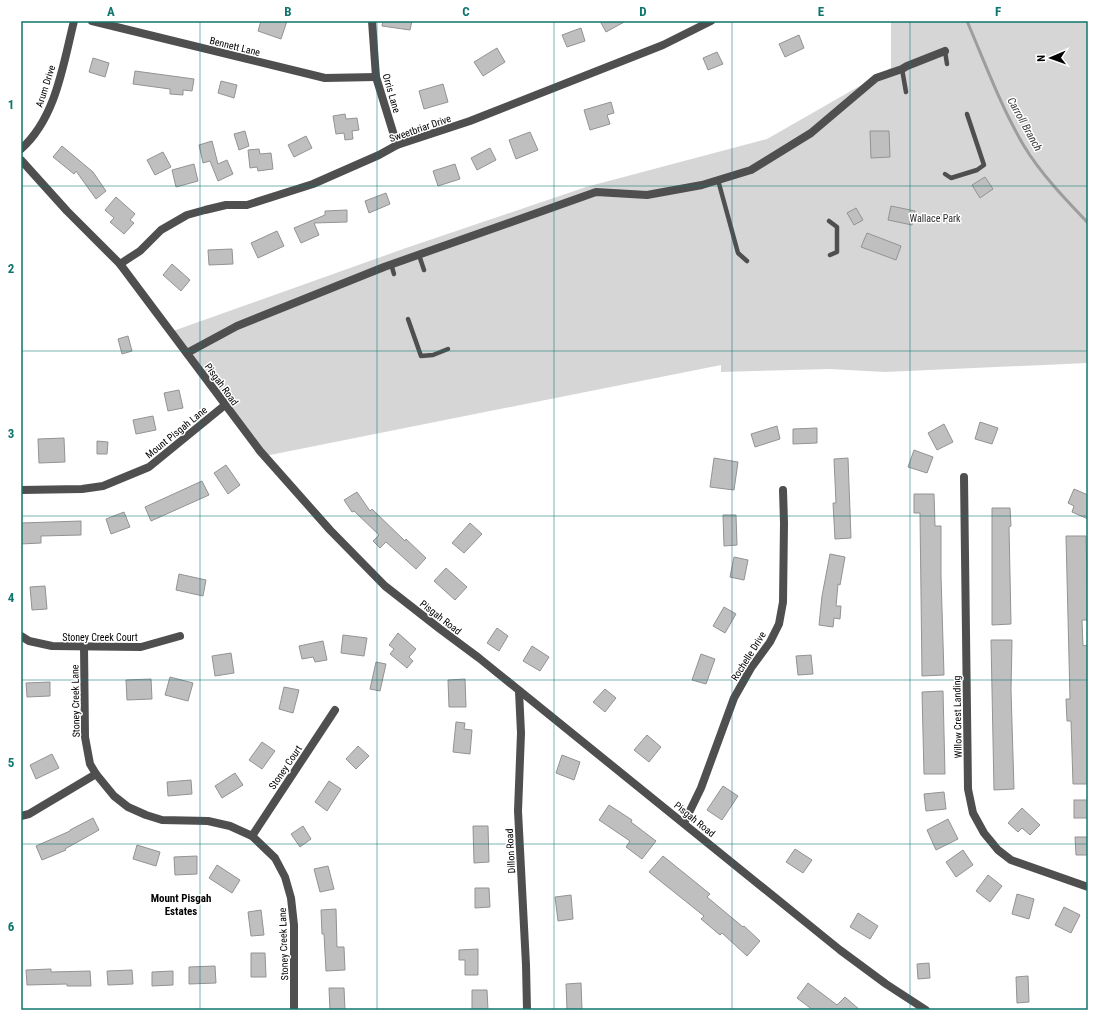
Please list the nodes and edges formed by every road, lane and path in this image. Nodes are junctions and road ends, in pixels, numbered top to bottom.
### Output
1 (74, 21) edge
2 (92, 21) edge
3 (372, 21) edge
4 (710, 21) edge
5 (944, 51) joint
6 (947, 64) dead end
7 (902, 69) junction
8 (376, 77) junction
9 (906, 92) dead end
10 (967, 114) dead end
11 (397, 145) junction
12 (21, 149) edge
13 (21, 160) edge
14 (945, 174) dead end
15 (718, 180) junction
16 (829, 221) dead end
17 (419, 255) junction
18 (830, 255) dead end
19 (747, 261) dead end
20 (120, 264) junction
21 (391, 264) junction
22 (424, 270) dead end
23 (394, 274) dead end
24 (408, 319) dead end
25 (448, 349) dead end
26 (187, 353) junction
27 (225, 405) junction
28 (964, 477) dead end
29 (21, 490) edge
30 (783, 490) dead end
31 (21, 636) edge
32 (180, 636) dead end
33 (84, 646) junction
34 (519, 691) junction
35 (335, 710) dead end
36 (96, 774) junction
37 (21, 816) edge
38 (684, 823) junction
39 (252, 836) junction
40 (1088, 887) edge
41 (294, 1010) edge
42 (528, 1010) edge
43 (926, 1010) edge

1 - 12 street, Arum Drive
2 - 8 street, Bennett Lane
3 - 8 street, Orris Lane
4 - 11 street, Sweetbriar Drive
5 - 6 lane
5 - 7 street
7 - 9 lane
7 - 15 street
8 - 11 street, Orris Lane
10 - 14 lane
11 - 20 street, Sweetbriar Drive
13 - 20 street, Pisgah Road
15 - 17 street
15 - 19 lane
16 - 18 lane
17 - 21 street
17 - 22 lane
20 - 26 street, Pisgah Road
21 - 23 lane
21 - 26 street
24 - 25 lane
26 - 27 street, Pisgah Road
27 - 29 street, Mount Pisgah Lane
27 - 34 street, Pisgah Road
28 - 40 street, Willow Crest Landing
30 - 38 street, Rochelle Drive
31 - 33 street, Stoney Creek Court
32 - 33 street, Stoney Creek Court
33 - 36 street, Stoney Creek Lane
34 - 38 street, Pisgah Road
34 - 42 street, Dillon Road
35 - 39 street, Stoney Court
36 - 37 street
36 - 39 street, Stoney Creek Lane
38 - 43 street, Pisgah Road
39 - 41 street, Stoney Creek Lane

